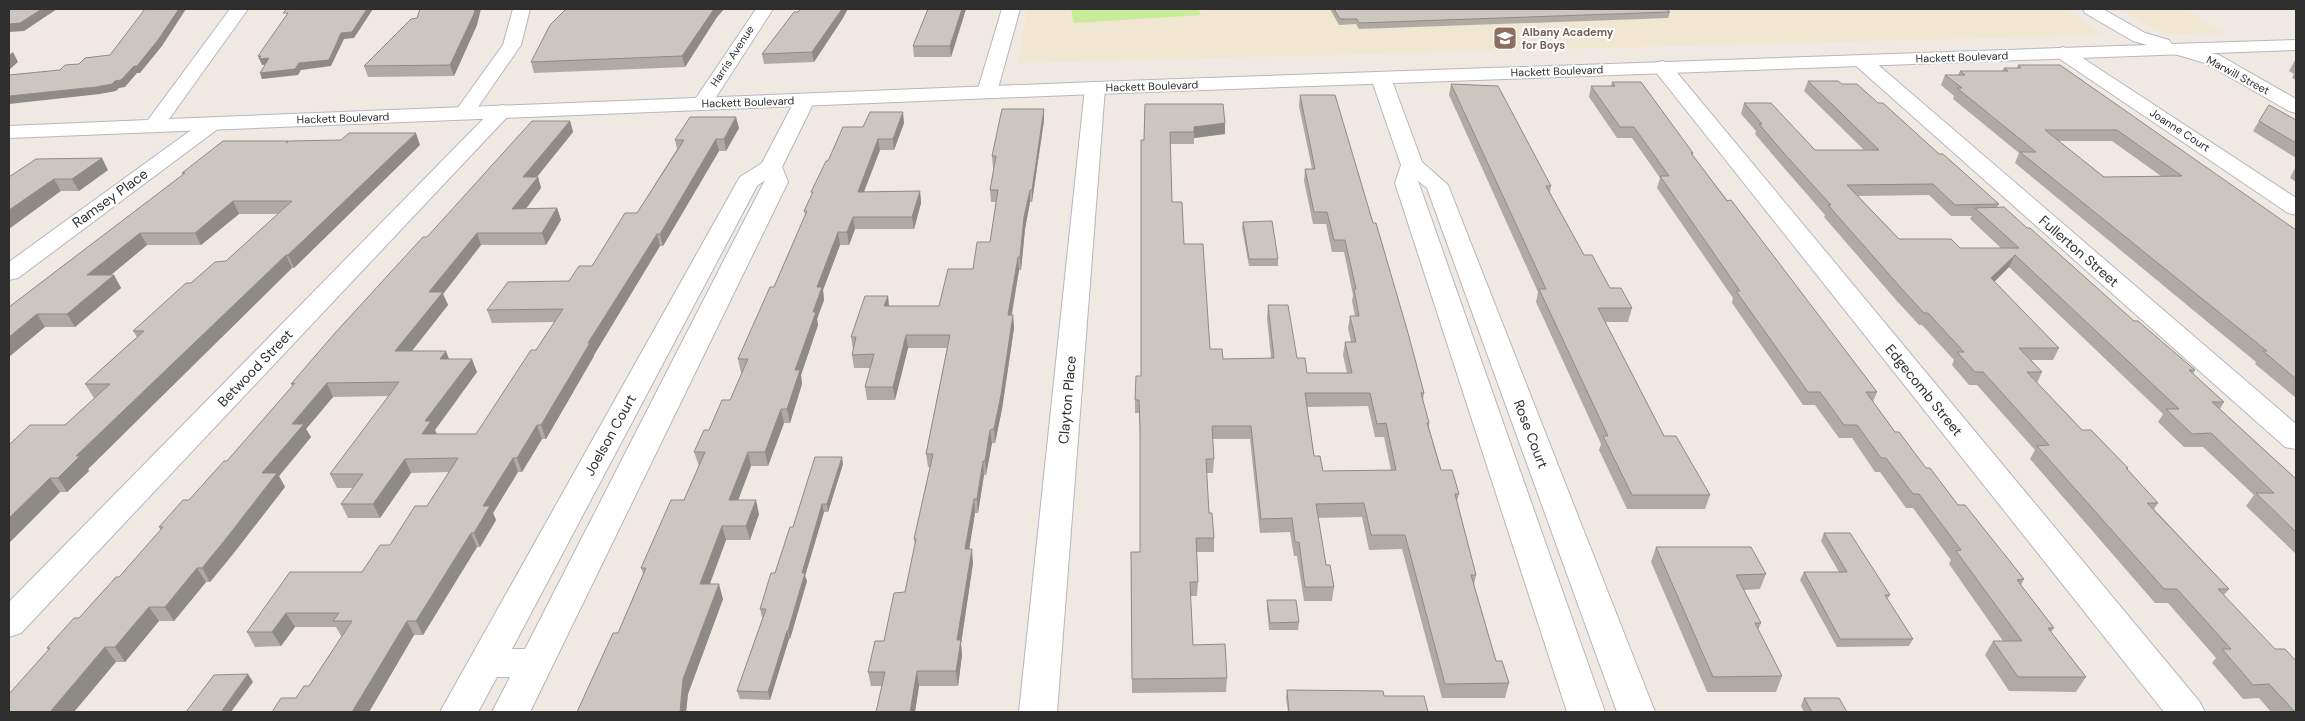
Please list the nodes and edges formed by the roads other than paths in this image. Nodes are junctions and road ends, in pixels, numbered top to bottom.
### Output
1 (239, 9) edge
2 (521, 9) edge
3 (764, 9) edge
4 (1011, 9) edge
5 (2091, 9) edge
6 (2296, 45) edge
7 (2177, 49) junction
8 (2063, 53) junction
9 (1862, 61) junction
10 (1662, 67) junction
11 (1381, 78) junction
12 (1095, 88) junction
13 (987, 92) junction
14 (805, 100) junction
15 (702, 104) junction
16 (2296, 107) edge
17 (502, 112) junction
18 (464, 113) junction
19 (212, 124) junction
20 (154, 126) junction
21 (9, 132) edge
22 (1412, 165) junction
23 (771, 166) junction
24 (2296, 208) edge
25 (9, 273) edge
26 (724, 288) junction
27 (690, 289) junction
28 (2296, 440) edge
29 (602, 450) junction
30 (643, 450) junction
31 (9, 624) edge
32 (486, 663) junction
33 (536, 663) junction
34 (458, 712) edge
35 (511, 712) edge
36 (1038, 712) edge
37 (1586, 712) edge
38 (1636, 712) edge
39 (2186, 712) edge

1 - 20 street
2 - 18 street
3 - 15 street, Harris Avenue
4 - 13 street
5 - 7 street, Marwill Street
6 - 7 street, Hackett Boulevard
7 - 8 street, Hackett Boulevard
7 - 16 street, Marwill Street
8 - 9 street, Hackett Boulevard
8 - 24 street, Joanne Court
9 - 10 street, Hackett Boulevard
9 - 28 street, Fullerton Street
10 - 11 street, Hackett Boulevard
10 - 39 street, Edgecomb Street
11 - 12 street, Hackett Boulevard
11 - 22 street
12 - 13 street, Hackett Boulevard
12 - 36 street, Clayton Place
13 - 14 street, Hackett Boulevard
14 - 15 street, Hackett Boulevard
14 - 23 street, Joelson Court
15 - 17 street, Hackett Boulevard
17 - 18 street, Hackett Boulevard
17 - 31 street, Betwood Street
18 - 19 street, Hackett Boulevard
19 - 20 street, Hackett Boulevard
19 - 25 street, Ramsey Place
20 - 21 street, Hackett Boulevard
22 - 37 street
22 - 38 street, Rose Court
23 - 26 street
23 - 27 street, Joelson Court
26 - 27 street
26 - 30 street
27 - 29 street, Joelson Court
29 - 30 street
29 - 32 street, Joelson Court
30 - 33 street
32 - 33 street
32 - 34 street, Joelson Court
33 - 35 street

